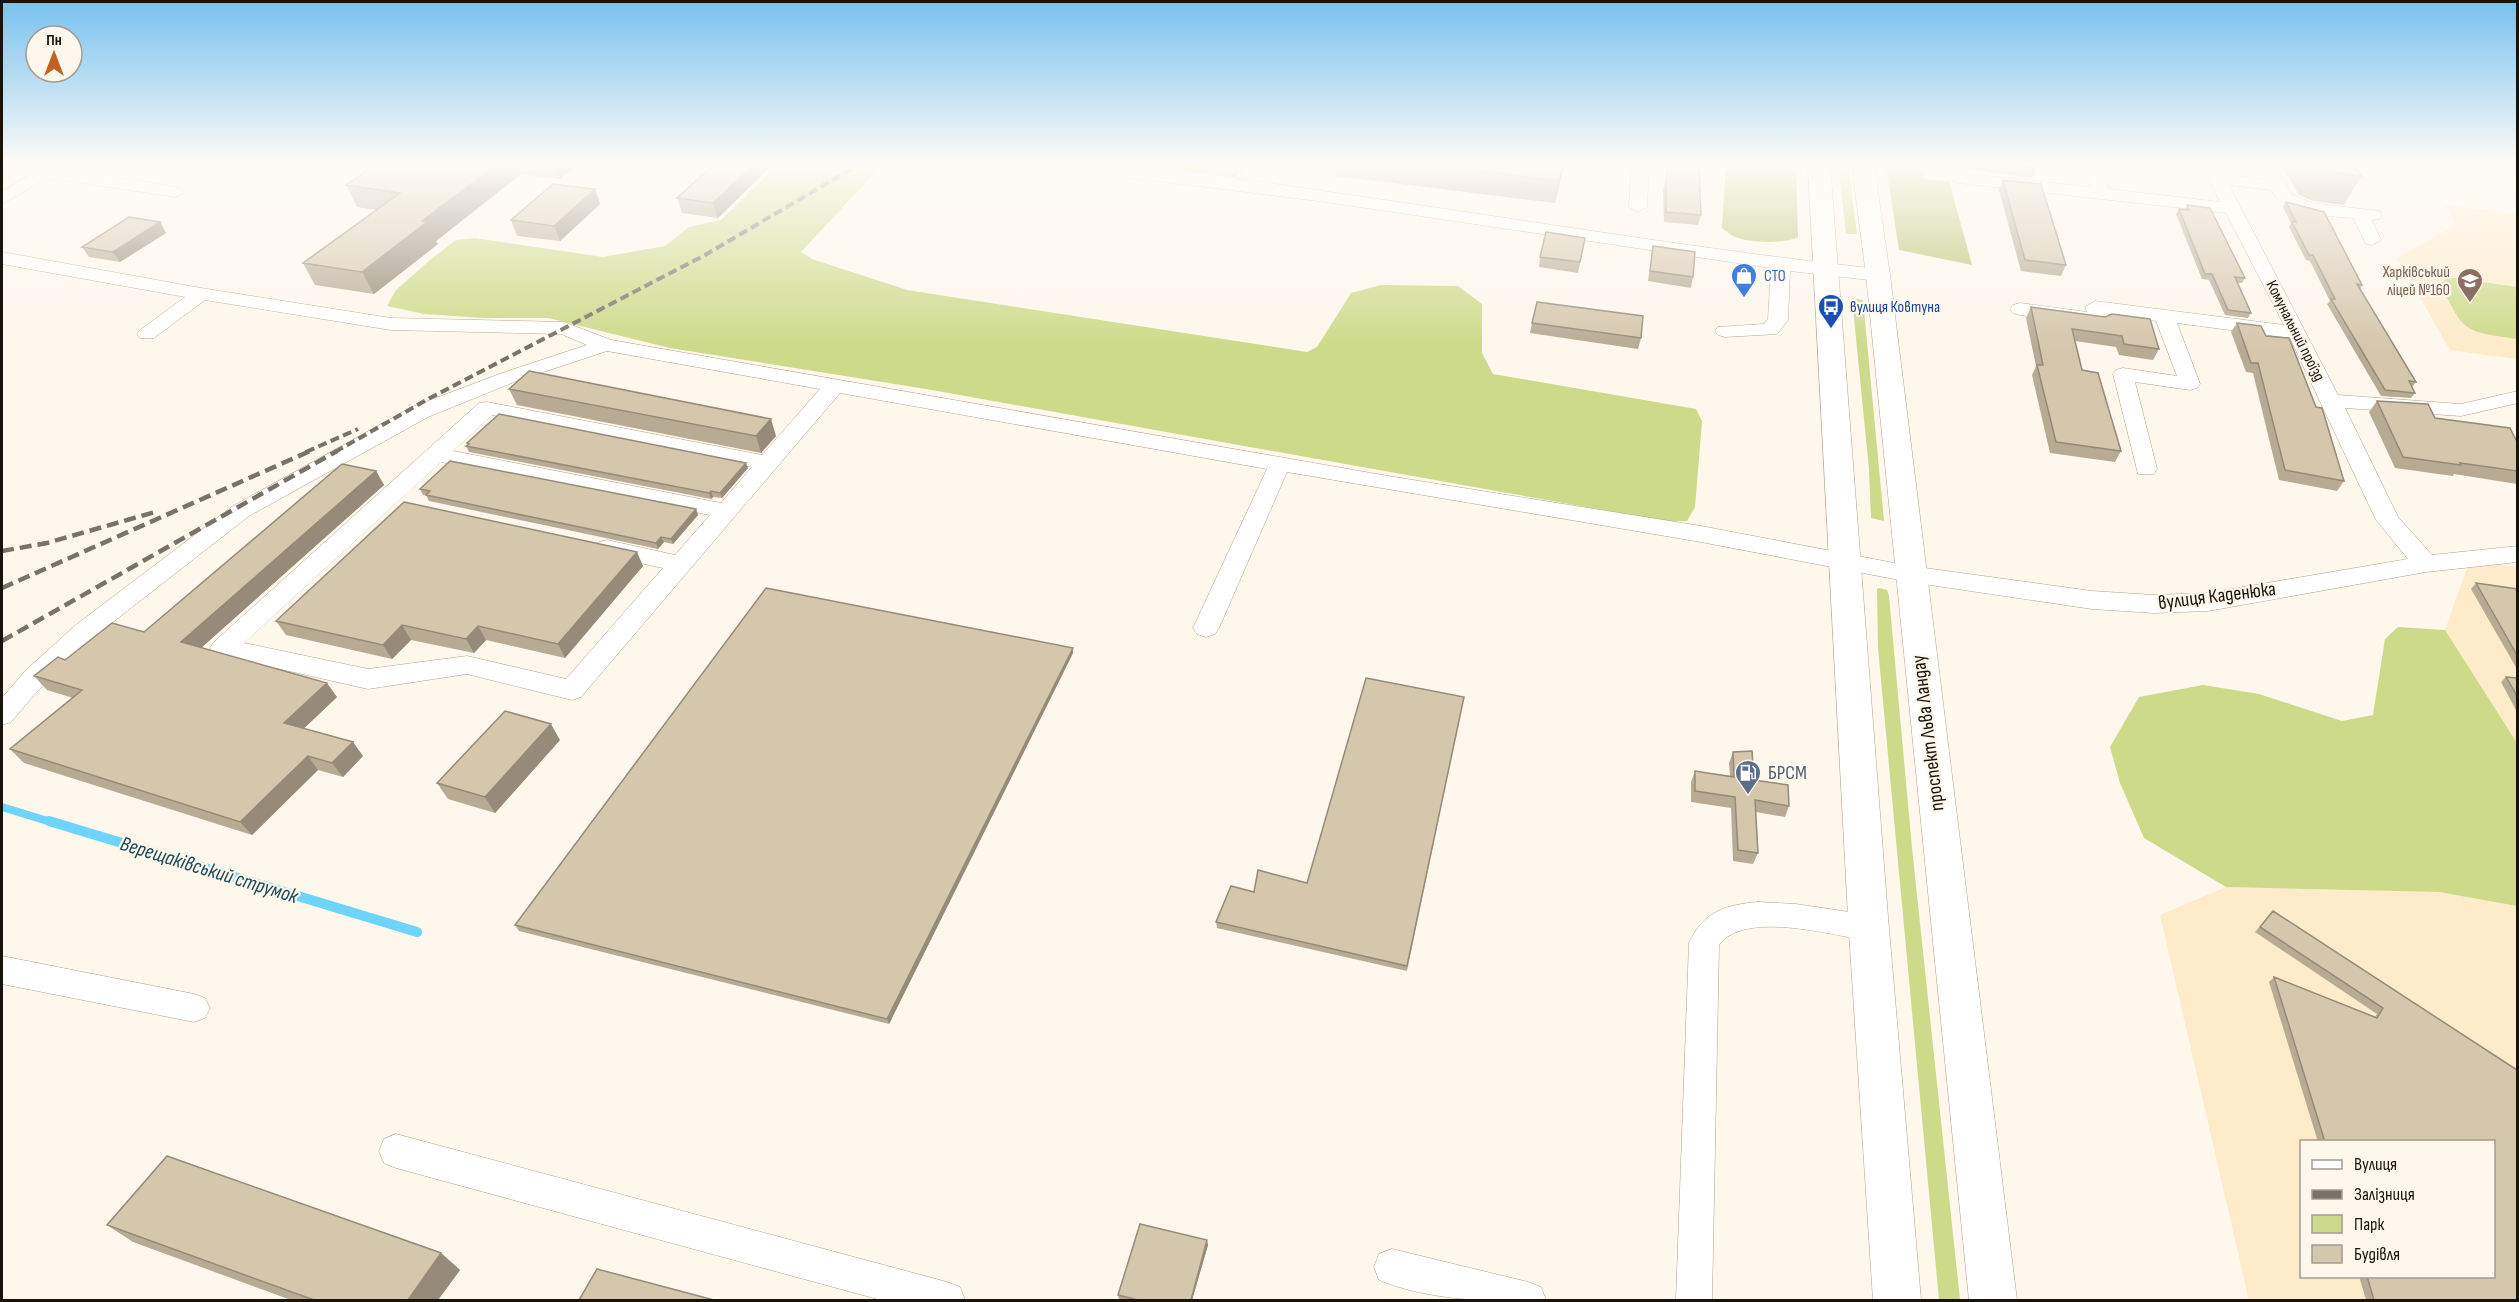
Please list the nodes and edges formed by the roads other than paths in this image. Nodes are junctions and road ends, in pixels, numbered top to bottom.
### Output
1 (1521, 226) edge
2 (1824, 226) edge
3 (1871, 226) edge
4 (2240, 226) edge
5 (2369, 226) edge
6 (2372, 240) dead end
7 (2, 258) edge
8 (1781, 264) junction
9 (1827, 269) junction
10 (1878, 275) junction
11 (201, 294) junction
12 (2020, 309) dead end
13 (2164, 316) junction
14 (1725, 331) dead end
15 (2298, 333) junction
16 (147, 334) dead end
17 (606, 345) junction
18 (836, 384) junction
19 (2517, 397) edge
20 (2331, 401) junction
21 (436, 454) junction
22 (767, 463) junction
23 (1280, 464) junction
24 (2146, 469) dead end
25 (726, 511) junction
26 (589, 545) edge
27 (2517, 554) edge
28 (1846, 562) junction
29 (680, 564) junction
30 (2426, 564) junction
31 (1910, 574) junction
32 (1206, 628) dead end
33 (2, 715) edge
34 (1869, 928) junction
35 (2, 970) edge
36 (194, 1008) dead end
37 (396, 1151) dead end
38 (1392, 1267) dead end
39 (947, 1300) edge
40 (1528, 1300) edge
41 (1694, 1300) edge
42 (1897, 1300) edge
43 (1993, 1300) edge

1 - 8 street
2 - 9 main road
3 - 10 main road, проспект Льва Ландау
4 - 15 street, Комунальний проїзд
5 - 6 street
7 - 11 street, вулиця Каденюка
8 - 9 street
8 - 14 street
9 - 10 street
9 - 28 main road
10 - 31 main road, проспект Льва Ландау
11 - 16 street
11 - 17 street, вулиця Каденюка
12 - 13 street
13 - 15 street
13 - 24 street
15 - 20 street, Комунальний проїзд
17 - 18 street, вулиця Каденюка
17 - 33 street
18 - 22 street
18 - 23 street, вулиця Каденюка
19 - 20 street
20 - 30 street, Комунальний проїзд
21 - 22 street
21 - 25 street
21 - 29 street
22 - 25 street
23 - 28 street, вулиця Каденюка
23 - 32 street
25 - 29 street
26 - 29 street
27 - 30 street, вулиця Каденюка
28 - 31 street, вулиця Каденюка
28 - 34 main road
30 - 31 street, вулиця Каденюка
31 - 43 main road, проспект Льва Ландау
34 - 41 street
34 - 42 main road
35 - 36 street
37 - 39 street
38 - 40 street

